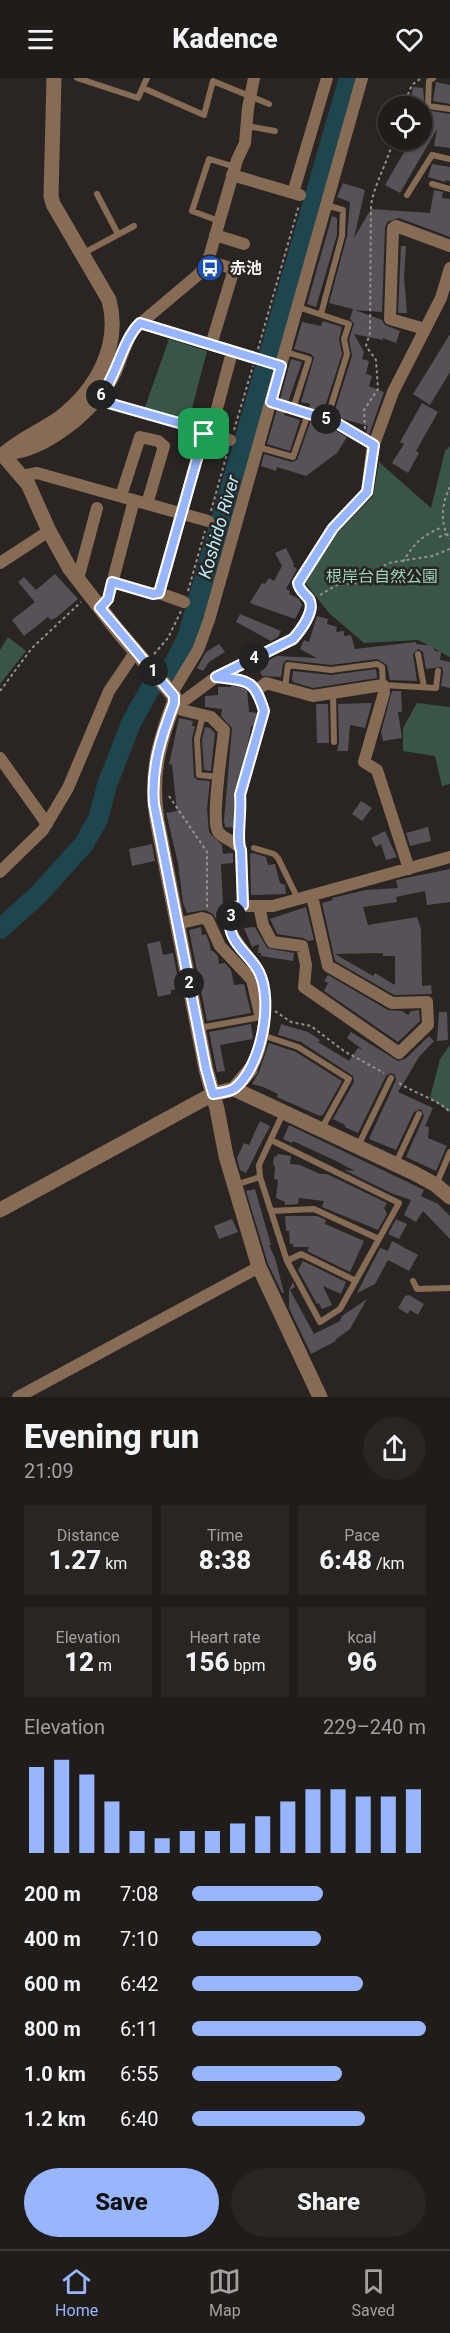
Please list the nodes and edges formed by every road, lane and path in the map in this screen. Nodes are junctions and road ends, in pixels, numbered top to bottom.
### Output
1 (54, 78) edge
2 (78, 78) edge
3 (147, 78) edge
4 (254, 78) edge
5 (327, 78) edge
6 (362, 78) edge
7 (422, 78) edge
8 (433, 78) edge
9 (143, 88) junction
10 (250, 95) junction
11 (407, 96) edge
12 (269, 104) dead end
13 (450, 109) edge
14 (247, 126) junction
15 (275, 131) dead end
16 (391, 150) edge
17 (450, 159) edge
18 (233, 171) junction
19 (432, 184) dead end
20 (450, 189) edge
21 (97, 194) dead end
22 (297, 195) junction
23 (407, 195) dead end
24 (326, 205) junction
25 (219, 222) junction
26 (134, 226) dead end
27 (118, 234) junction
28 (215, 235) junction
29 (244, 244) dead end
30 (450, 246) edge
31 (82, 254) junction
32 (208, 261) junction
33 (450, 268) edge
34 (298, 307) junction
35 (321, 314) junction
36 (140, 323) junction
37 (425, 329) junction
38 (211, 345) junction
39 (232, 352) junction
40 (286, 352) junction
41 (256, 358) junction
42 (279, 365) junction
43 (98, 400) junction
44 (271, 402) junction
45 (293, 409) junction
46 (308, 414) junction
47 (327, 419) junction
48 (207, 434) junction
49 (361, 437) junction
50 (231, 440) junction
51 (374, 445) junction
52 (258, 447) junction
53 (2, 454) edge
54 (22, 476) junction
55 (450, 487) edge
56 (121, 496) junction
57 (134, 500) junction
58 (147, 504) junction
59 (98, 508) dead end
60 (180, 513) junction
61 (208, 521) junction
62 (443, 527) junction
63 (49, 531) junction
64 (446, 534) junction
65 (439, 537) dead end
66 (450, 539) edge
67 (450, 549) edge
68 (403, 562) junction
69 (0, 563) edge
70 (78, 579) junction
71 (112, 582) junction
72 (159, 593) junction
73 (90, 594) junction
74 (310, 601) junction
75 (184, 602) junction
76 (100, 608) junction
77 (418, 654) dead end
78 (143, 660) junction
79 (438, 671) dead end
80 (216, 677) junction
81 (384, 685) junction
82 (424, 687) junction
83 (285, 688) junction
84 (0, 691) edge
85 (256, 691) junction
86 (333, 693) junction
87 (172, 695) junction
88 (263, 705) joint
89 (203, 715) junction
90 (334, 742) dead end
91 (2, 763) edge
92 (220, 777) junction
93 (167, 794) dead end
94 (47, 824) junction
95 (237, 843) junction
96 (254, 848) dead end
97 (450, 857) edge
98 (409, 869) junction
99 (0, 872) edge
100 (312, 896) junction
101 (298, 899) junction
102 (243, 905) junction
103 (259, 906) junction
104 (208, 920) junction
105 (177, 924) junction
106 (266, 1004) junction
107 (262, 1026) junction
108 (198, 1028) junction
109 (250, 1070) joint
110 (391, 1078) junction
111 (234, 1089) junction
112 (213, 1094) junction
113 (284, 1111) junction
114 (450, 1112) edge
115 (419, 1114) dead end
116 (321, 1129) junction
117 (271, 1140) junction
118 (357, 1147) junction
119 (450, 1152) edge
120 (395, 1164) junction
121 (260, 1177) junction
122 (235, 1185) junction
123 (436, 1185) junction
124 (450, 1197) edge
125 (0, 1209) edge
126 (271, 1211) junction
127 (379, 1239) junction
128 (287, 1261) junction
129 (259, 1266) junction
130 (356, 1281) junction
131 (413, 1281) dead end
132 (450, 1288) edge
133 (18, 1397) edge
134 (320, 1397) edge

1 - 31 street
2 - 9 lane
3 - 9 lane
4 - 10 street
5 - 22 street
6 - 24 street
7 - 11 path
8 - 13 lane
9 - 10 lane
10 - 12 lane
10 - 14 street
14 - 15 lane
14 - 18 street
16 - 49 path
17 - 23 lane
18 - 22 street
18 - 25 street
18 - 25 lane
19 - 20 lane
21 - 27 lane
22 - 41 path
24 - 34 street
24 - 35 lane
25 - 28 street
26 - 27 lane
27 - 31 lane
28 - 29 street
28 - 32 street
30 - 37 street
31 - 53 street
32 - 36 street
32 - 38 street
33 - 37 street
34 - 35 lane
34 - 40 street
35 - 47 lane
36 - 38 street
36 - 43 street
37 - 51 street
38 - 39 street
39 - 41 street
39 - 48 street
40 - 42 street
40 - 45 lane
41 - 42 lane
41 - 50 path
42 - 44 street
43 - 48 lane
43 - 53 street
44 - 45 lane
44 - 52 street
45 - 46 lane
46 - 47 lane
46 - 52 lane
47 - 49 lane
48 - 50 street
48 - 60 street
49 - 51 lane
50 - 61 path
51 - 74 street
52 - 87 street
53 - 54 street
54 - 56 street
54 - 63 street
55 - 62 path
56 - 57 street
56 - 58 street
57 - 58 street
57 - 71 street
58 - 60 street
59 - 70 street
60 - 61 street
60 - 72 street
61 - 75 path
62 - 64 path
62 - 68 path
63 - 69 street
63 - 70 street
64 - 65 path
64 - 66 path
67 - 68 path
68 - 74 path
70 - 73 street
71 - 72 lane
71 - 76 street
72 - 75 street
73 - 76 street
73 - 84 path
74 - 80 street
75 - 78 path
76 - 78 street
77 - 82 lane
78 - 87 street
78 - 94 street
79 - 82 lane
80 - 85 lane
80 - 87 street
81 - 82 lane
81 - 83 lane
81 - 86 street
81 - 98 street
83 - 85 street
83 - 86 street
85 - 88 lane
86 - 90 lane
87 - 89 street
87 - 105 street
88 - 95 path
89 - 92 street
89 - 92 lane
91 - 94 street
92 - 95 street
93 - 104 path
94 - 99 street
95 - 102 street
96 - 101 lane
97 - 98 street
98 - 100 street
100 - 101 street
100 - 103 street
101 - 103 street
102 - 103 street
102 - 106 street
104 - 105 street
104 - 107 street
105 - 108 street
106 - 107 street
106 - 110 path
107 - 108 lane
107 - 109 street
107 - 116 lane
108 - 112 street
109 - 111 street
110 - 114 path
110 - 118 lane
111 - 112 street
111 - 113 street
112 - 122 street
112 - 125 street
113 - 116 street
113 - 117 lane
115 - 120 lane
116 - 118 street
117 - 121 lane
117 - 127 lane
118 - 120 street
119 - 123 lane
120 - 123 street
121 - 122 lane
121 - 126 lane
122 - 129 street
123 - 124 street
126 - 127 lane
126 - 128 lane
127 - 130 lane
128 - 130 lane
128 - 130 lane
129 - 133 street
129 - 134 street
131 - 132 lane

